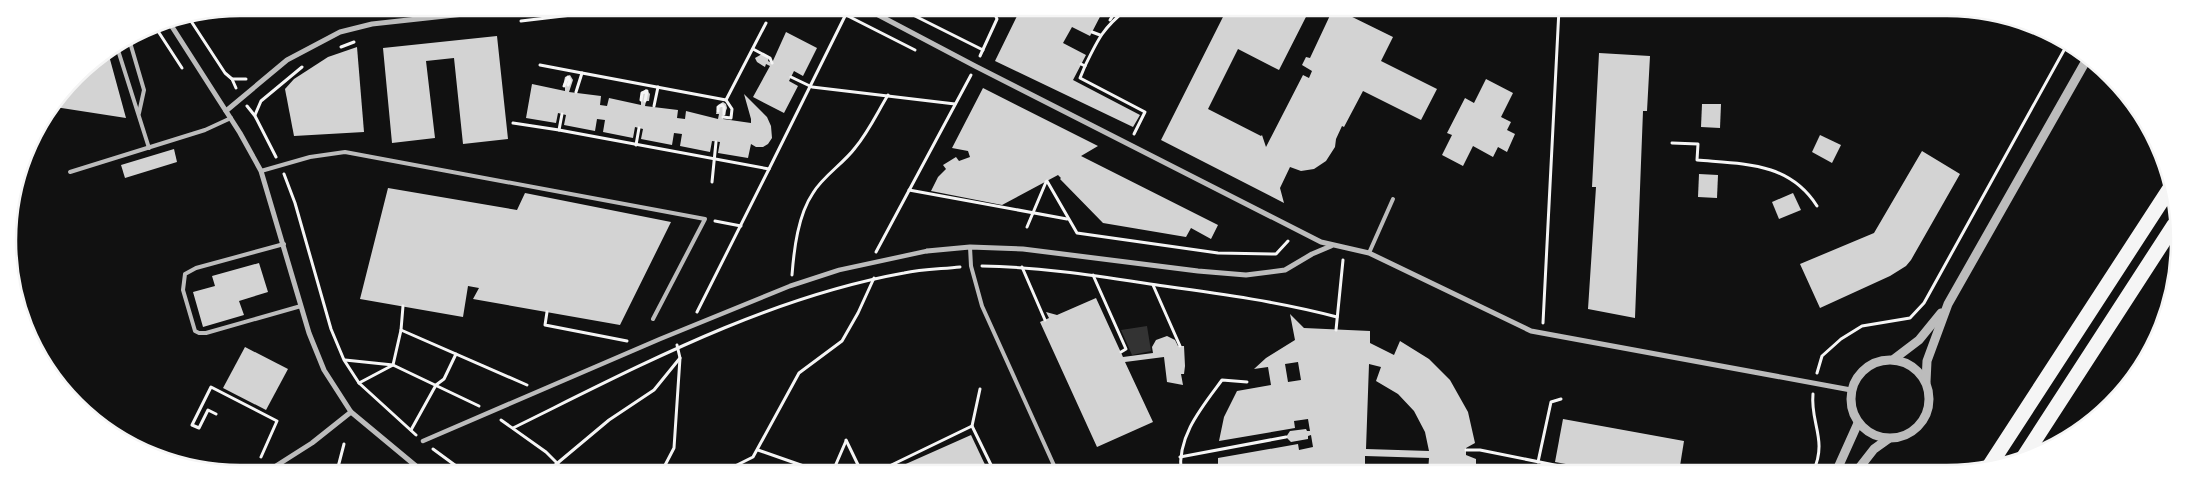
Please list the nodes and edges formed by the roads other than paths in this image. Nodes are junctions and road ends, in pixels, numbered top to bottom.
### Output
1 (445, 16) edge
2 (880, 16) edge
3 (172, 27) edge
4 (131, 45) edge
5 (119, 52) edge
6 (2084, 64) edge
7 (226, 111) junction
8 (139, 113) junction
9 (231, 118) junction
10 (149, 148) junction
11 (261, 171) junction
12 (70, 172) dead end
13 (2166, 195) edge
14 (1392, 199) dead end
15 (2170, 231) edge
16 (284, 244) junction
17 (1332, 246) junction
18 (970, 247) junction
19 (927, 251) joint
20 (1369, 253) junction
21 (1948, 304) junction
22 (302, 306) junction
23 (653, 319) dead end
24 (1894, 360) junction
25 (1926, 382) junction
26 (1851, 390) junction
27 (351, 412) junction
28 (1858, 423) junction
29 (1888, 439) junction
30 (423, 441) road end
31 (2029, 449) edge
32 (1994, 459) edge
33 (279, 465) edge
34 (414, 465) edge
35 (1054, 465) edge
36 (1839, 465) edge
37 (1861, 465) edge

1 - 7 street
2 - 17 street
3 - 7 street
4 - 8 lane
5 - 8 lane
6 - 21 street
7 - 9 street
8 - 10 lane
9 - 10 lane
9 - 11 street
10 - 12 lane
11 - 16 street
11 - 23 lane
13 - 32 highway
14 - 20 lane
15 - 31 highway
16 - 22 street
16 - 22 lane
17 - 18 street
17 - 20 street
18 - 19 street
18 - 35 lane
19 - 30 street
20 - 26 street
21 - 24 street
21 - 25 street
22 - 27 street
24 - 25 street
24 - 26 street
25 - 29 street
26 - 28 street
27 - 33 street
27 - 34 street
28 - 29 street
28 - 36 street
29 - 37 street

